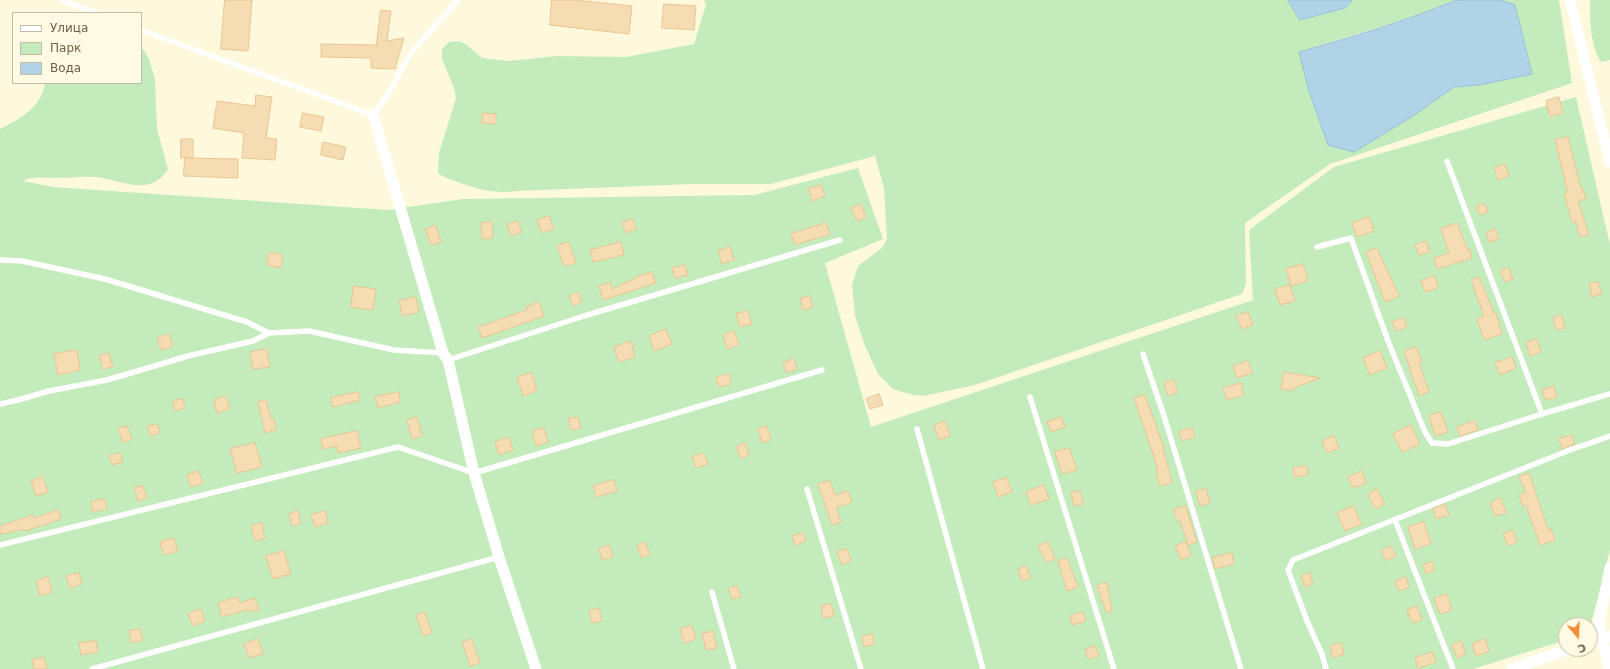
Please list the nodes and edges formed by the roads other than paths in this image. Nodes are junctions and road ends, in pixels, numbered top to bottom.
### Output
1 (61, 0) edge
2 (458, 0) edge
3 (1570, 0) edge
4 (93, 12) edge
5 (142, 30) edge
6 (373, 115) junction
7 (1447, 161) dead end
8 (1610, 162) edge
9 (840, 240) dead end
10 (1317, 247) dead end
11 (0, 260) edge
12 (269, 333) junction
13 (1143, 354) dead end
14 (446, 357) junction
15 (822, 370) dead end
16 (1610, 394) edge
17 (1030, 397) dead end
18 (0, 404) edge
19 (1542, 414) junction
20 (917, 429) dead end
21 (1610, 436) edge
22 (474, 473) junction
23 (807, 489) dead end
24 (1395, 520) junction
25 (0, 545) edge
26 (499, 557) junction
27 (1610, 568) edge
28 (712, 592) dead end
29 (1606, 637) edge
30 (1558, 653) edge
31 (1514, 668) edge
32 (92, 669) edge
33 (536, 669) edge
34 (734, 669) edge
35 (861, 669) edge
36 (983, 669) edge
37 (1114, 669) edge
38 (1241, 669) edge
39 (1326, 669) edge
40 (1453, 669) edge
41 (1609, 669) edge

1 - 4 lane
2 - 6 lane
3 - 8 street
5 - 6 lane
6 - 14 street
7 - 19 lane
9 - 14 lane
10 - 19 lane
11 - 12 lane
12 - 14 lane
12 - 18 lane
13 - 38 lane
14 - 22 street
15 - 22 lane
16 - 19 lane
17 - 37 lane
20 - 36 lane
21 - 24 lane
22 - 25 lane
22 - 26 street
23 - 35 lane
24 - 39 lane
24 - 40 lane
26 - 32 lane
26 - 33 street
27 - 29 street
28 - 34 lane
29 - 41 street
30 - 31 street

